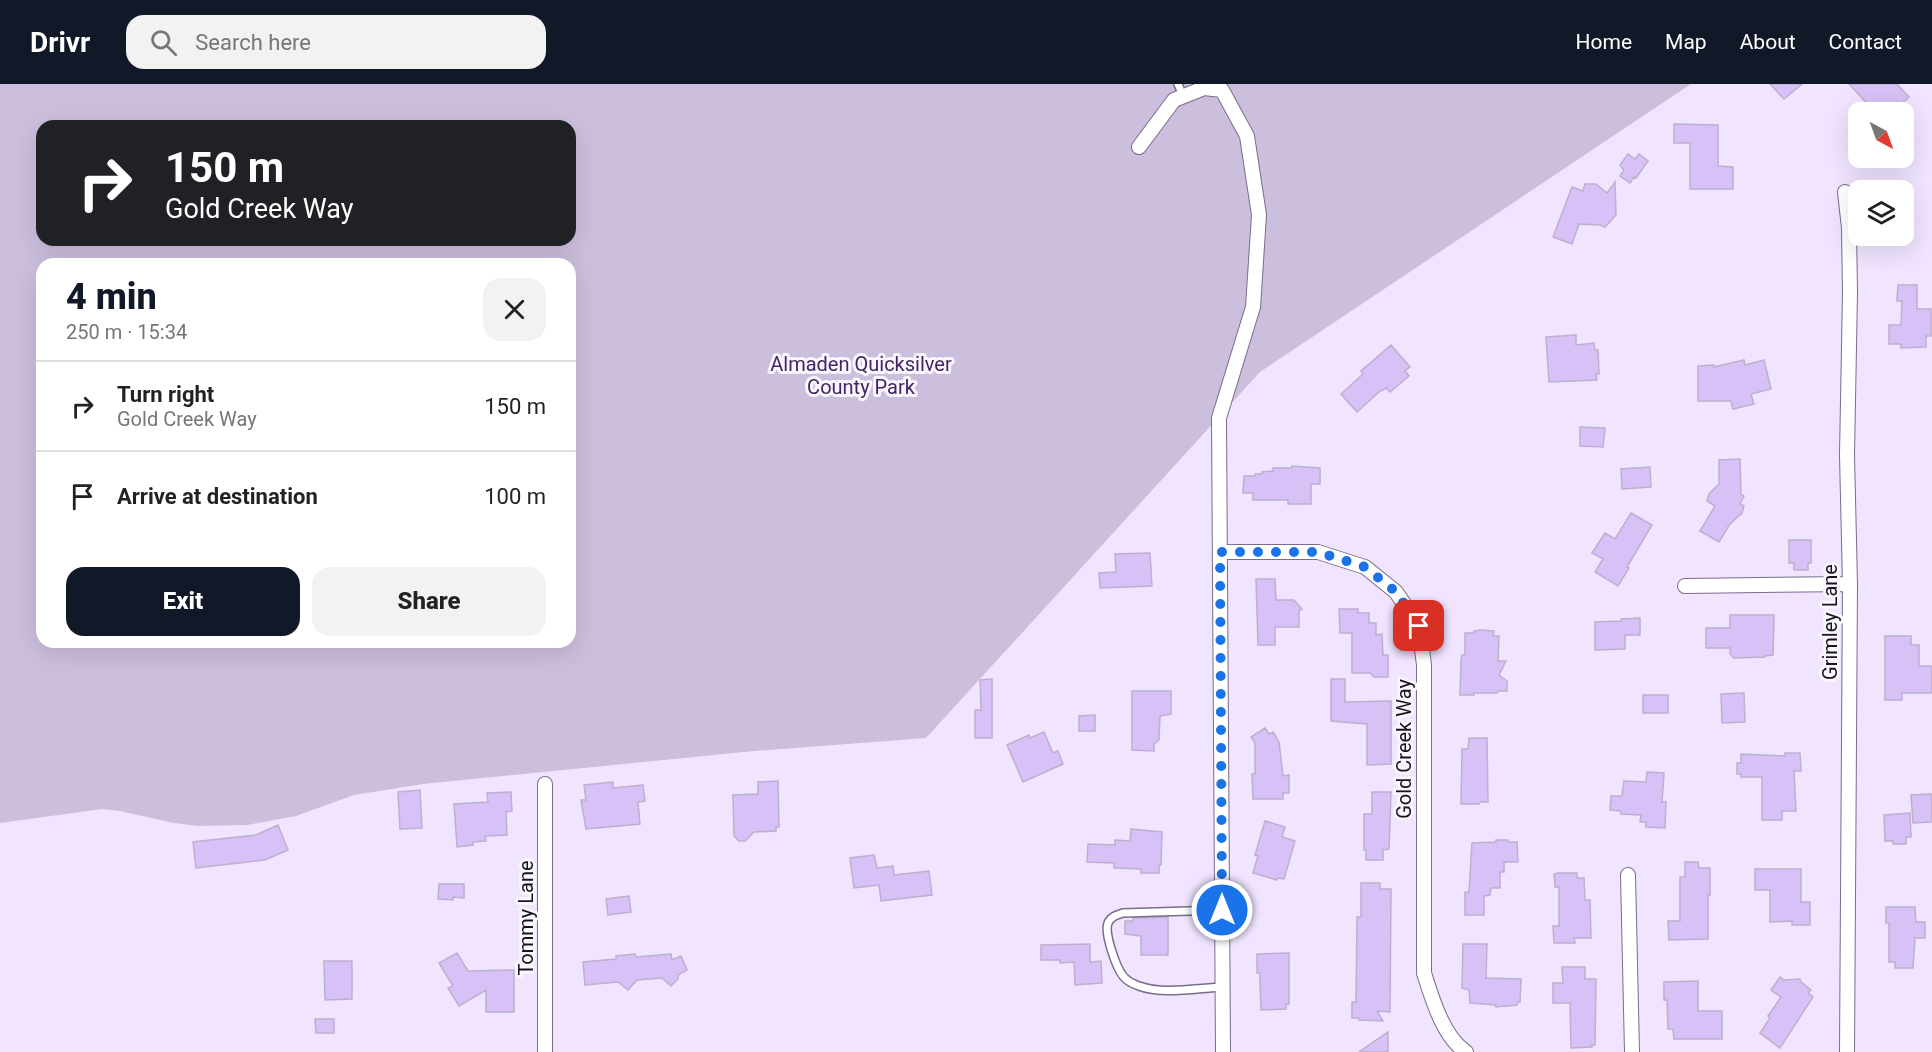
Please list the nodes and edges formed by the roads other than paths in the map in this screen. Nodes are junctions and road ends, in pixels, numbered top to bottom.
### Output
1 (1221, 87) edge
2 (1181, 90) edge
3 (1139, 147) dead end
4 (1845, 192) dead end
5 (1220, 552) junction
6 (1850, 584) junction
7 (1685, 586) dead end
8 (545, 784) dead end
9 (1628, 875) dead end
10 (1222, 910) junction
11 (1223, 987) junction
12 (546, 1052) edge
13 (1223, 1052) edge
14 (1466, 1052) edge
15 (1632, 1052) edge
16 (1847, 1052) edge

1 - 2 street
1 - 5 street
2 - 3 street
4 - 6 street, Grimley Lane
5 - 10 street
5 - 14 street, Gold Creek Way
6 - 7 street
6 - 16 street, Grimley Lane
8 - 12 street, Tommy Lane
9 - 15 street
10 - 11 street
10 - 11 lane
11 - 13 street

